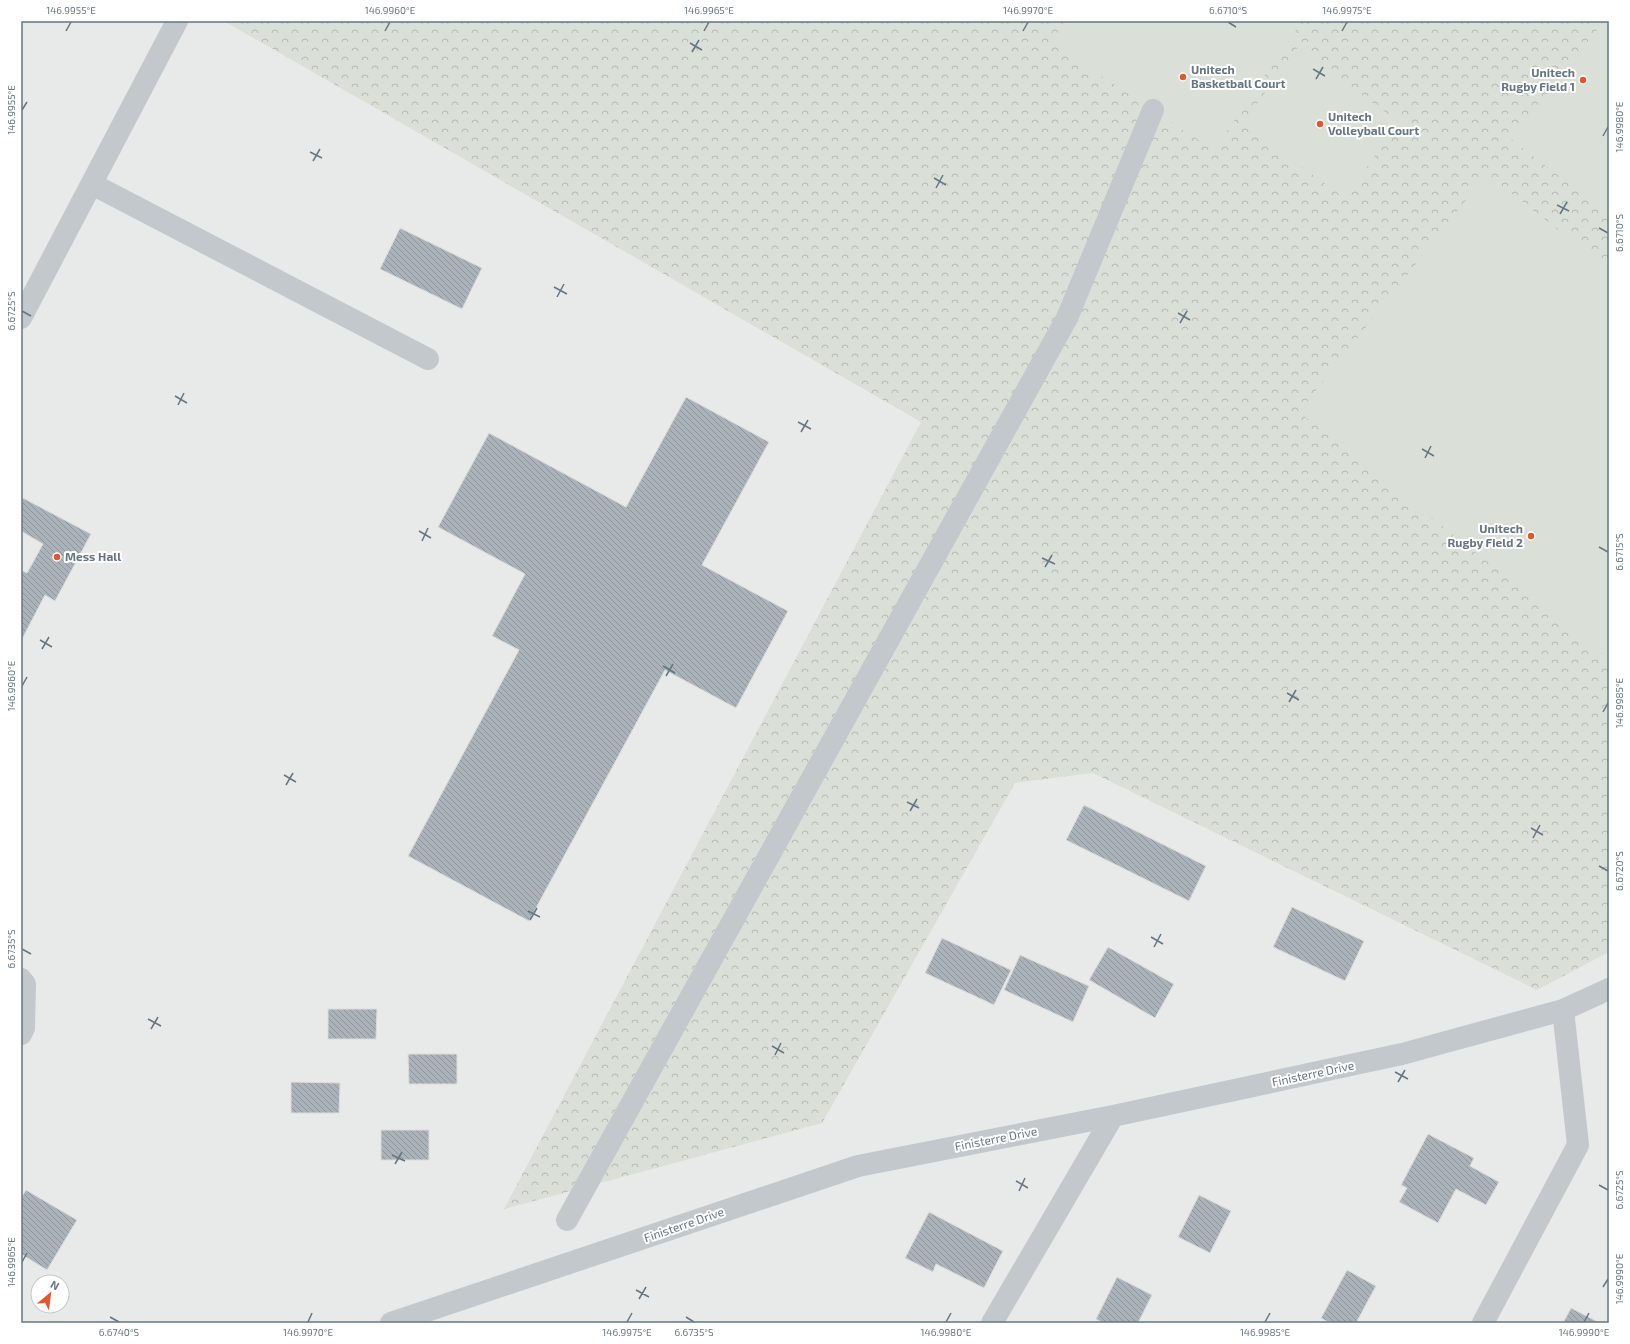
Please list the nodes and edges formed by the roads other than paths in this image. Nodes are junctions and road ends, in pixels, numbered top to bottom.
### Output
1 (176, 21) edge
2 (1153, 110) dead end
3 (92, 184) junction
4 (21, 318) edge
5 (428, 359) dead end
6 (21, 979) edge
7 (1609, 989) edge
8 (1563, 1010) junction
9 (21, 1034) edge
10 (1113, 1116) junction
11 (566, 1220) dead end
12 (392, 1323) edge
13 (992, 1323) edge
14 (1483, 1323) edge

1 - 3 street
2 - 11 street
3 - 4 street
3 - 5 street
6 - 9 street
7 - 8 street, Finisterre Drive
8 - 10 street, Finisterre Drive
8 - 14 street
10 - 12 street, Finisterre Drive
10 - 13 street

